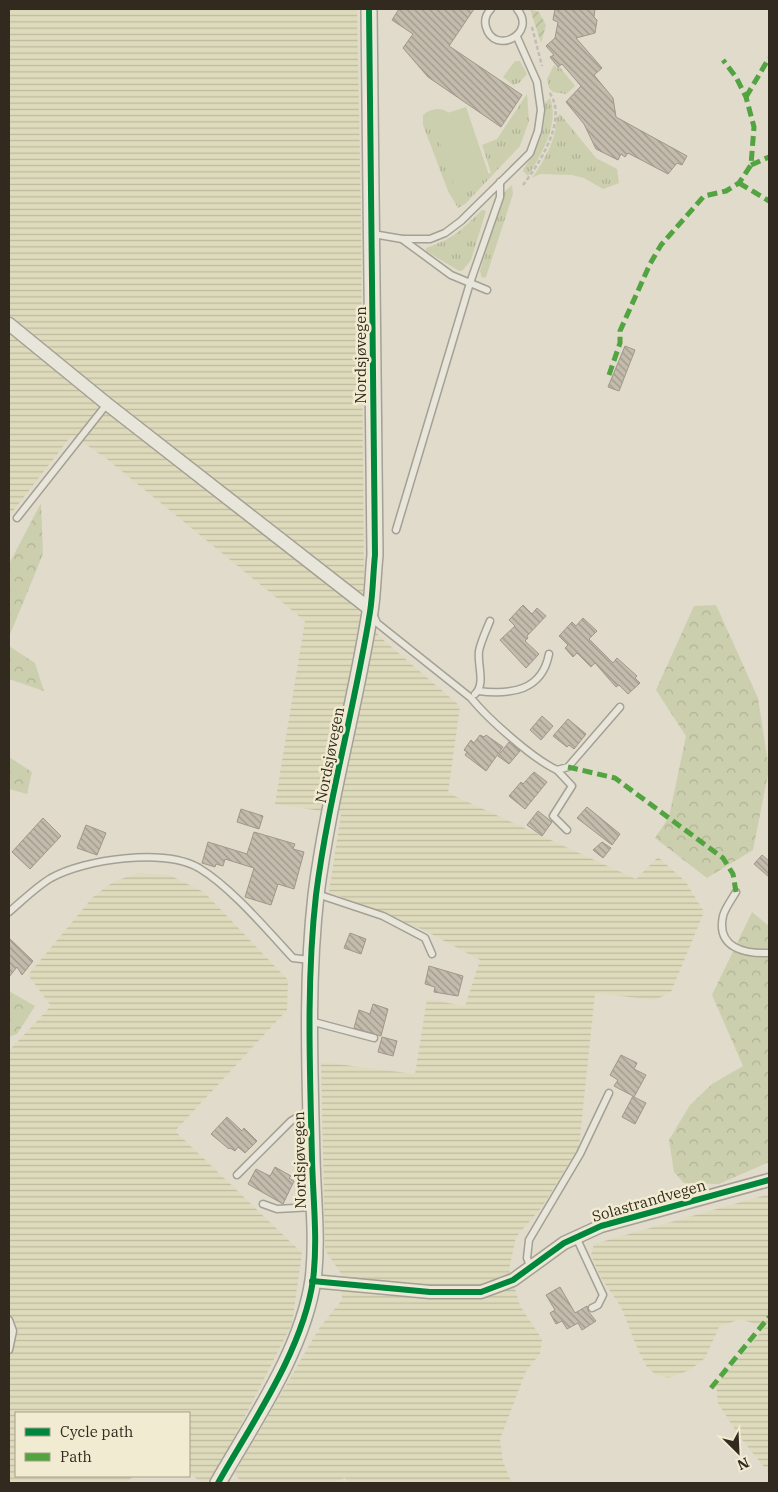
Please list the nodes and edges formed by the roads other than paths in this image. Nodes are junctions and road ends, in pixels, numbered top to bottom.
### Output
1 (369, 9) edge
2 (491, 9) edge
3 (517, 9) edge
4 (517, 36) junction
5 (500, 182) junction
6 (373, 234) junction
7 (402, 239) junction
8 (470, 283) junction
9 (488, 290) dead end
10 (9, 324) edge
11 (108, 404) junction
12 (17, 518) dead end
13 (396, 530) dead end
14 (371, 610) junction
15 (490, 621) dead end
16 (549, 654) dead end
17 (478, 691) junction
18 (472, 698) junction
19 (620, 707) dead end
20 (557, 770) junction
21 (568, 830) dead end
22 (736, 892) dead end
23 (316, 894) junction
24 (9, 912) edge
25 (769, 953) edge
26 (432, 954) dead end
27 (310, 960) junction
28 (309, 1021) junction
29 (374, 1038) dead end
30 (609, 1093) dead end
31 (311, 1109) junction
32 (237, 1175) dead end
33 (769, 1180) edge
34 (263, 1204) dead end
35 (313, 1207) junction
36 (576, 1237) junction
37 (531, 1269) junction
38 (312, 1280) junction
39 (592, 1308) dead end
40 (9, 1320) edge
41 (9, 1350) edge
42 (218, 1483) edge

1 - 6 street, Nordsjøvegen
2 - 4 lane
3 - 4 lane
4 - 5 lane
5 - 7 lane
5 - 8 lane
6 - 7 lane
6 - 14 street, Nordsjøvegen
7 - 8 lane
8 - 9 lane
8 - 13 lane
10 - 11 street
11 - 12 lane
11 - 14 street
14 - 18 lane
14 - 23 street, Nordsjøvegen
15 - 17 lane
16 - 17 lane
17 - 18 lane
18 - 20 lane
19 - 20 lane
20 - 21 lane
22 - 25 lane
23 - 26 lane
23 - 27 street, Nordsjøvegen
24 - 27 lane
27 - 28 street, Nordsjøvegen
28 - 29 lane
28 - 31 street, Nordsjøvegen
30 - 37 lane
31 - 32 lane
31 - 35 street, Nordsjøvegen
33 - 36 street, Solastrandvegen
34 - 35 lane
35 - 38 street, Nordsjøvegen
36 - 37 street, Solastrandvegen
36 - 39 lane
37 - 38 street, Solastrandvegen
38 - 42 street, Nordsjøvegen
40 - 41 lane

